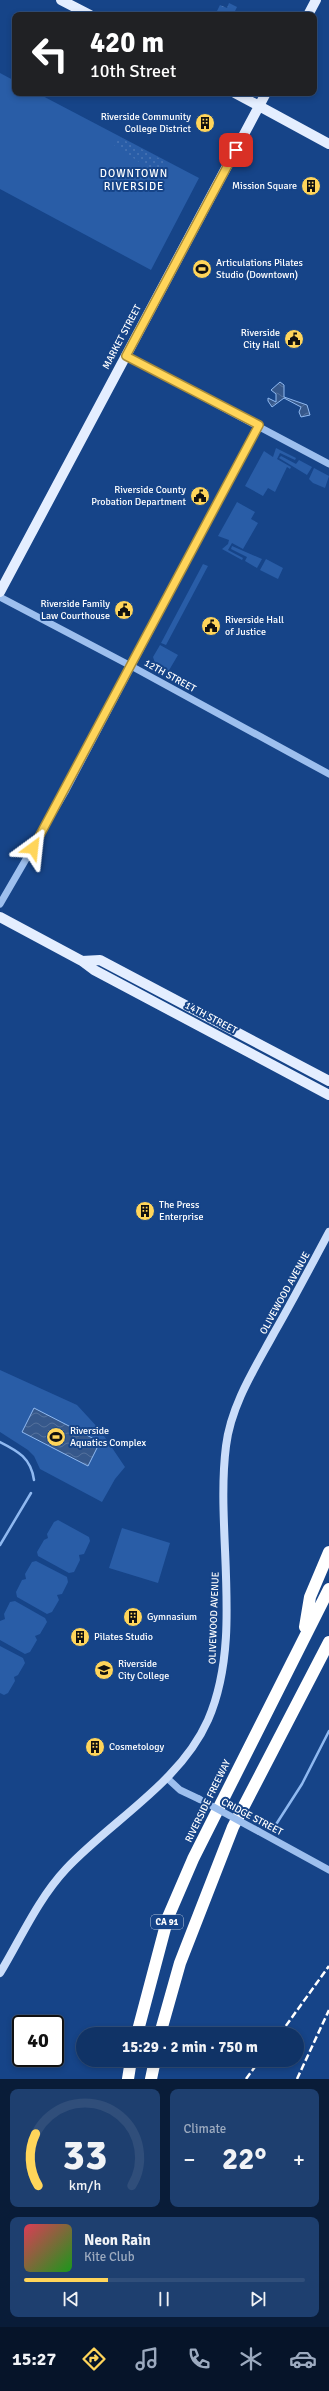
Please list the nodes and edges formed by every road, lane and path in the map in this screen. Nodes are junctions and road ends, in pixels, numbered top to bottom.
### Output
1 (61, 0) edge
2 (316, 0) edge
3 (84, 12) edge
4 (310, 12) edge
5 (241, 96) edge
6 (264, 96) edge
7 (259, 106) junction
8 (329, 144) edge
9 (126, 356) junction
10 (259, 425) junction
11 (329, 464) edge
12 (0, 592) edge
13 (0, 597) edge
14 (131, 666) junction
15 (329, 774) edge
16 (0, 904) edge
17 (0, 917) edge
18 (82, 960) junction
19 (206, 1029) junction
20 (252, 1039) junction
21 (329, 1081) edge
22 (329, 1095) edge
23 (329, 1232) edge
24 (329, 1552) edge
25 (329, 1589) edge
26 (302, 1640) junction
27 (329, 1642) edge
28 (167, 1778) junction
29 (329, 1870) edge
30 (0, 1971) edge
31 (139, 2027) edge
32 (162, 2027) edge
33 (131, 2067) edge
34 (154, 2067) edge
35 (128, 2079) edge
36 (151, 2079) edge

1 - 3 main road
2 - 4 main road
5 - 7 main road
6 - 7 main road, MARKET STREET
7 - 8 main road
7 - 9 main road, MARKET STREET
9 - 10 street
9 - 12 main road, MARKET STREET
10 - 11 street
10 - 14 street
13 - 14 street, 12TH STREET
14 - 15 street, 12TH STREET
14 - 16 street
17 - 18 main road, 14TH STREET
18 - 19 main road, 14TH STREET
18 - 20 main road, 14TH STREET
19 - 20 main road
19 - 22 main road, 14TH STREET
20 - 21 main road, 14TH STREET
23 - 28 main road, OLIVEWOOD AVENUE
24 - 26 highway
25 - 26 highway, RIVERSIDE FREEWAY / CA 91
26 - 31 highway, RIVERSIDE FREEWAY / CA 91
27 - 32 highway, CA 91
28 - 29 street, CRIDGE STREET, bridge
28 - 30 main road, OLIVEWOOD AVENUE
33 - 35 highway
34 - 36 highway

